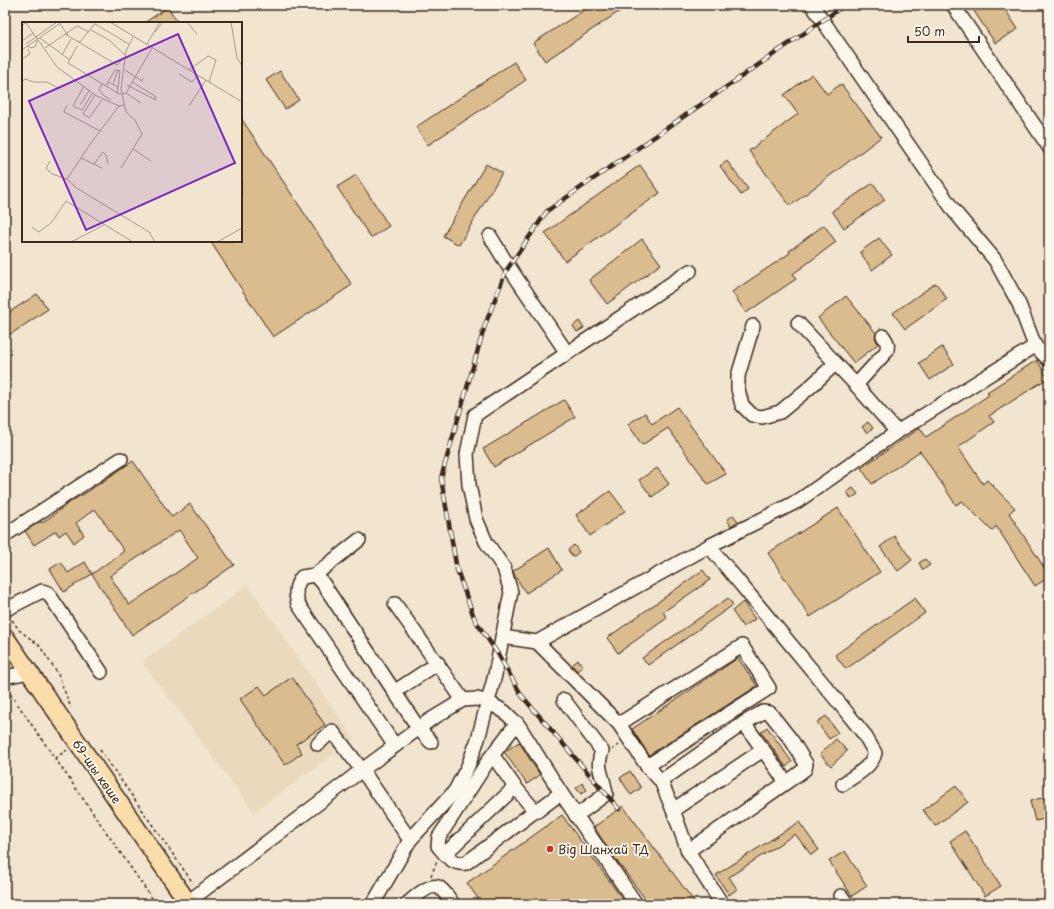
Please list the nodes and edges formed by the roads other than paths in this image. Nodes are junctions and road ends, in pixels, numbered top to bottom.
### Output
1 (812, 5) edge
2 (953, 5) edge
3 (1049, 147) edge
4 (490, 236) dead end
5 (690, 271) dead end
6 (798, 322) dead end
7 (753, 326) dead end
8 (883, 336) dead end
9 (1035, 346) junction
10 (567, 353) junction
11 (1049, 360) edge
12 (835, 364) junction
13 (856, 385) junction
14 (897, 432) junction
15 (121, 459) dead end
16 (5, 536) edge
17 (359, 540) dead end
18 (709, 546) junction
19 (315, 575) junction
20 (395, 604) dead end
21 (5, 610) edge
22 (5, 637) edge
23 (502, 637) junction
24 (537, 642) junction
25 (438, 663) junction
26 (29, 672) junction
27 (101, 672) dead end
28 (5, 677) edge
29 (394, 692) junction
30 (463, 700) junction
31 (564, 700) dead end
32 (488, 702) junction
33 (517, 723) junction
34 (744, 723) junction
35 (619, 724) junction
36 (419, 729) junction
37 (431, 742) dead end
38 (318, 744) dead end
39 (395, 746) junction
40 (763, 750) junction
41 (490, 758) junction
42 (647, 766) junction
43 (362, 770) junction
44 (661, 781) junction
45 (786, 782) junction
46 (843, 784) dead end
47 (514, 787) junction
48 (561, 793) junction
49 (673, 810) junction
50 (535, 811) junction
51 (576, 816) junction
52 (410, 840) junction
53 (688, 851) junction
54 (445, 854) junction
55 (192, 900) edge
56 (372, 904) edge
57 (407, 904) edge
58 (453, 904) edge
59 (636, 904) edge
60 (722, 904) edge

1 - 9 lane
2 - 3 lane
4 - 10 lane
5 - 10 lane
6 - 12 lane
7 - 12 lane
8 - 13 lane
9 - 11 lane
9 - 14 lane
10 - 23 lane
12 - 13 lane
13 - 14 lane
14 - 18 lane
15 - 16 lane
17 - 19 lane
18 - 24 lane
18 - 46 lane
19 - 29 lane
19 - 39 lane
20 - 25 lane
21 - 27 lane
22 - 26 main road, 69-шы көше
23 - 24 lane
23 - 32 lane
24 - 35 lane
25 - 29 lane
25 - 30 lane
26 - 28 lane
26 - 55 main road, 69-шы көше
29 - 36 lane
30 - 32 lane
30 - 36 lane
31 - 51 lane
32 - 33 lane
32 - 52 lane
33 - 41 lane
33 - 48 lane
34 - 40 lane
34 - 44 lane
34 - 45 lane
35 - 42 lane
35 - 42 lane
36 - 37 lane
36 - 39 lane
38 - 43 lane
39 - 43 lane
40 - 45 lane
40 - 49 lane
41 - 47 lane
41 - 54 lane
42 - 44 lane
43 - 52 lane
43 - 55 lane
44 - 49 lane
45 - 53 lane
47 - 50 lane
47 - 54 lane
48 - 50 lane
48 - 51 lane
49 - 53 lane
50 - 54 lane
51 - 59 lane
52 - 56 lane
53 - 60 lane
57 - 58 lane

